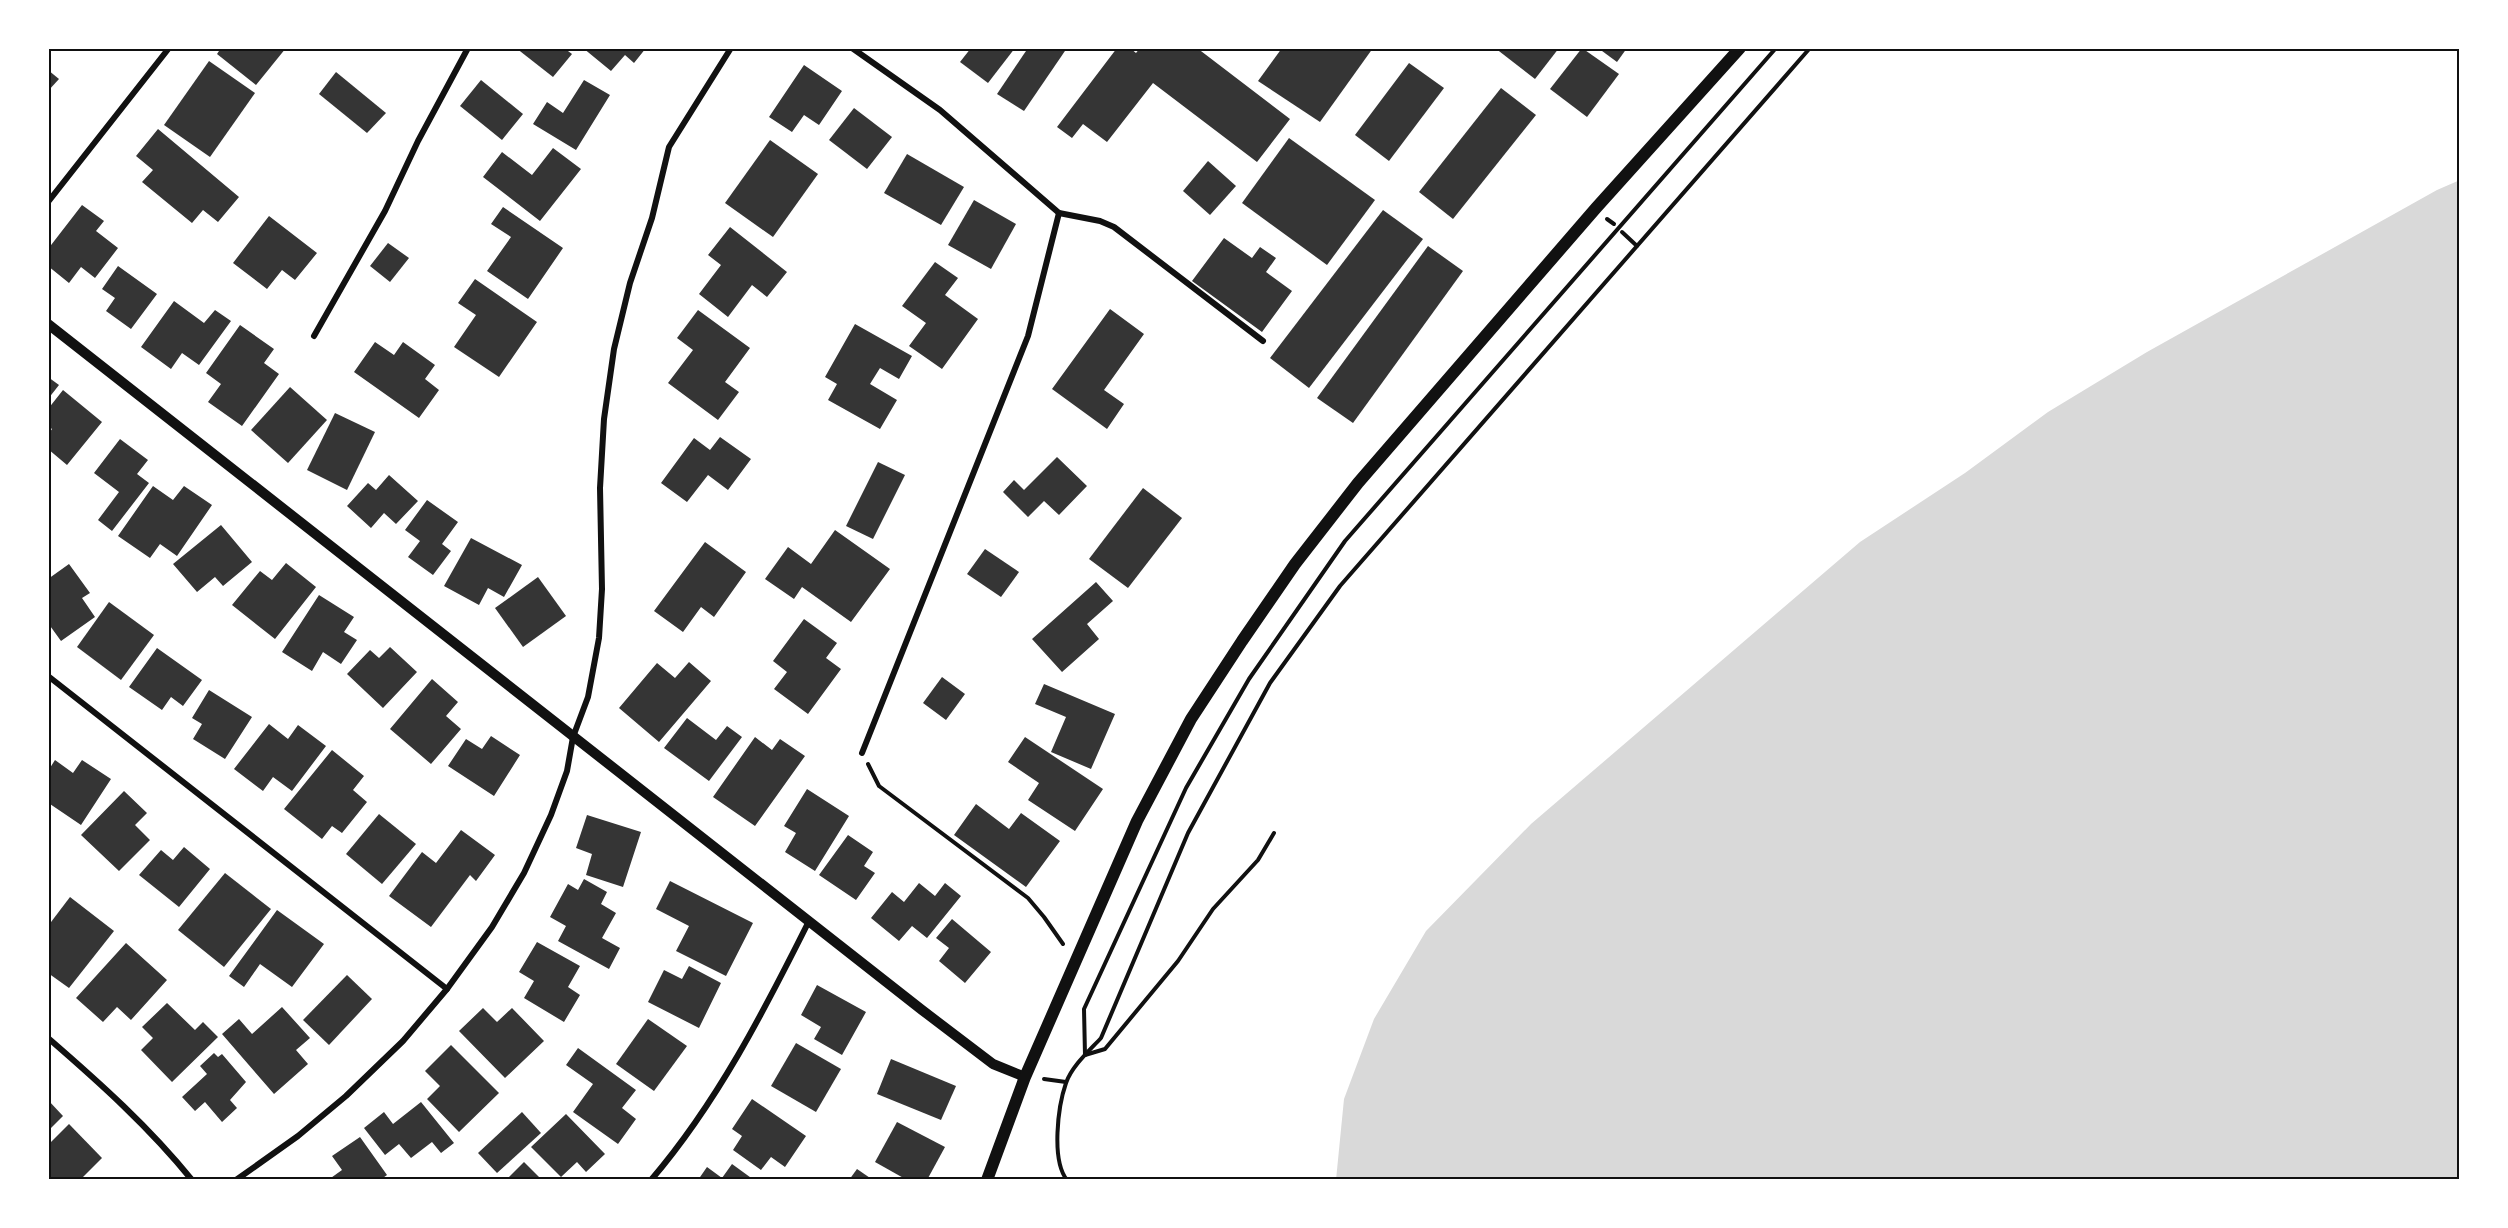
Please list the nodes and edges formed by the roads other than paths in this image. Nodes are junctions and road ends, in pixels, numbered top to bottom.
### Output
1 (169, 48) edge
2 (468, 48) edge
3 (731, 48) edge
4 (852, 48) edge
5 (1740, 48) edge
6 (48, 202) edge
7 (1059, 213) junction
8 (48, 324) edge
9 (314, 336) dead end
10 (1263, 342) dead end
11 (48, 676) edge
12 (573, 737) junction
13 (862, 753) road end
14 (809, 920) junction
15 (447, 989) junction
16 (48, 1038) edge
17 (1025, 1077) junction
18 (192, 1180) edge
19 (236, 1180) edge
20 (651, 1180) edge
21 (987, 1180) edge

1 - 6 street
2 - 9 street
3 - 12 street
4 - 7 street
5 - 17 main road
7 - 10 street
7 - 13 street
8 - 12 street
11 - 15 street
12 - 14 street
12 - 15 street
14 - 17 street
14 - 20 street
15 - 19 street
16 - 18 street
17 - 21 main road

